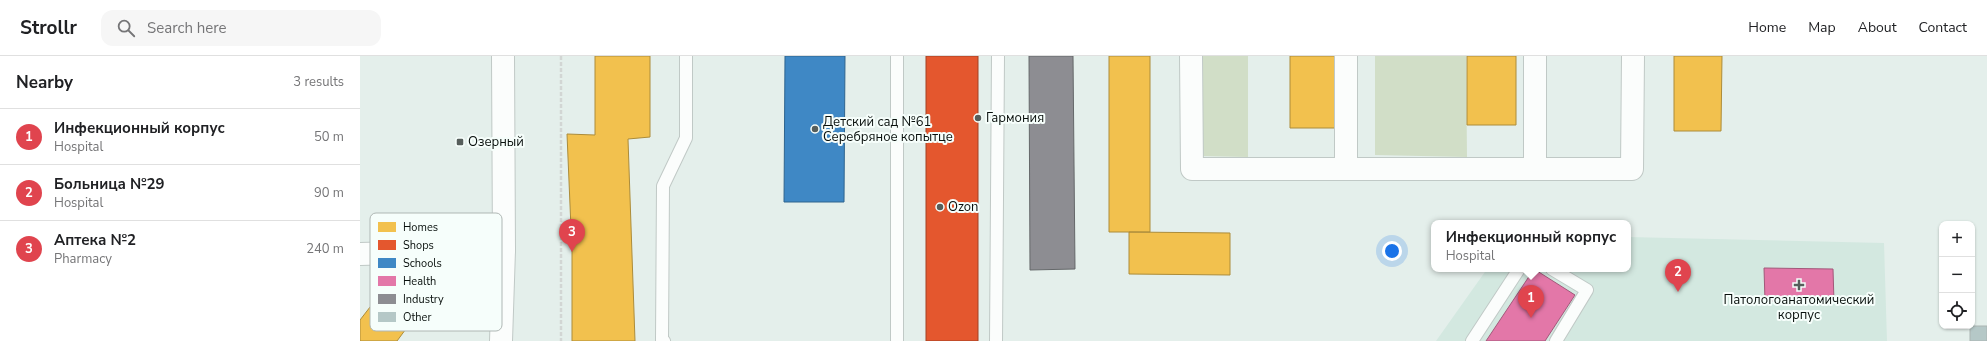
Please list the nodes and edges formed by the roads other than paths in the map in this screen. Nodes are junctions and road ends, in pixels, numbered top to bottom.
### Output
1 (503, 56) edge
2 (686, 56) edge
3 (897, 56) edge
4 (998, 56) edge
5 (1191, 56) edge
6 (1346, 56) edge
7 (1535, 56) edge
8 (1633, 56) edge
9 (1346, 169) junction
10 (1535, 169) junction
11 (504, 250) joint
12 (360, 254) edge
13 (370, 254) edge
14 (1517, 272) edge
15 (1557, 272) edge
16 (502, 311) edge
17 (501, 331) edge
18 (501, 341) edge
19 (664, 341) edge
20 (897, 341) edge
21 (996, 341) edge
22 (1472, 341) edge
23 (1556, 341) edge

1 - 11 street
2 - 19 lane
3 - 20 lane
4 - 21 lane
5 - 9 street
6 - 9 street
7 - 10 street
8 - 10 street
9 - 10 street
11 - 16 street
12 - 13 street
14 - 22 lane
15 - 23 lane
17 - 18 street

